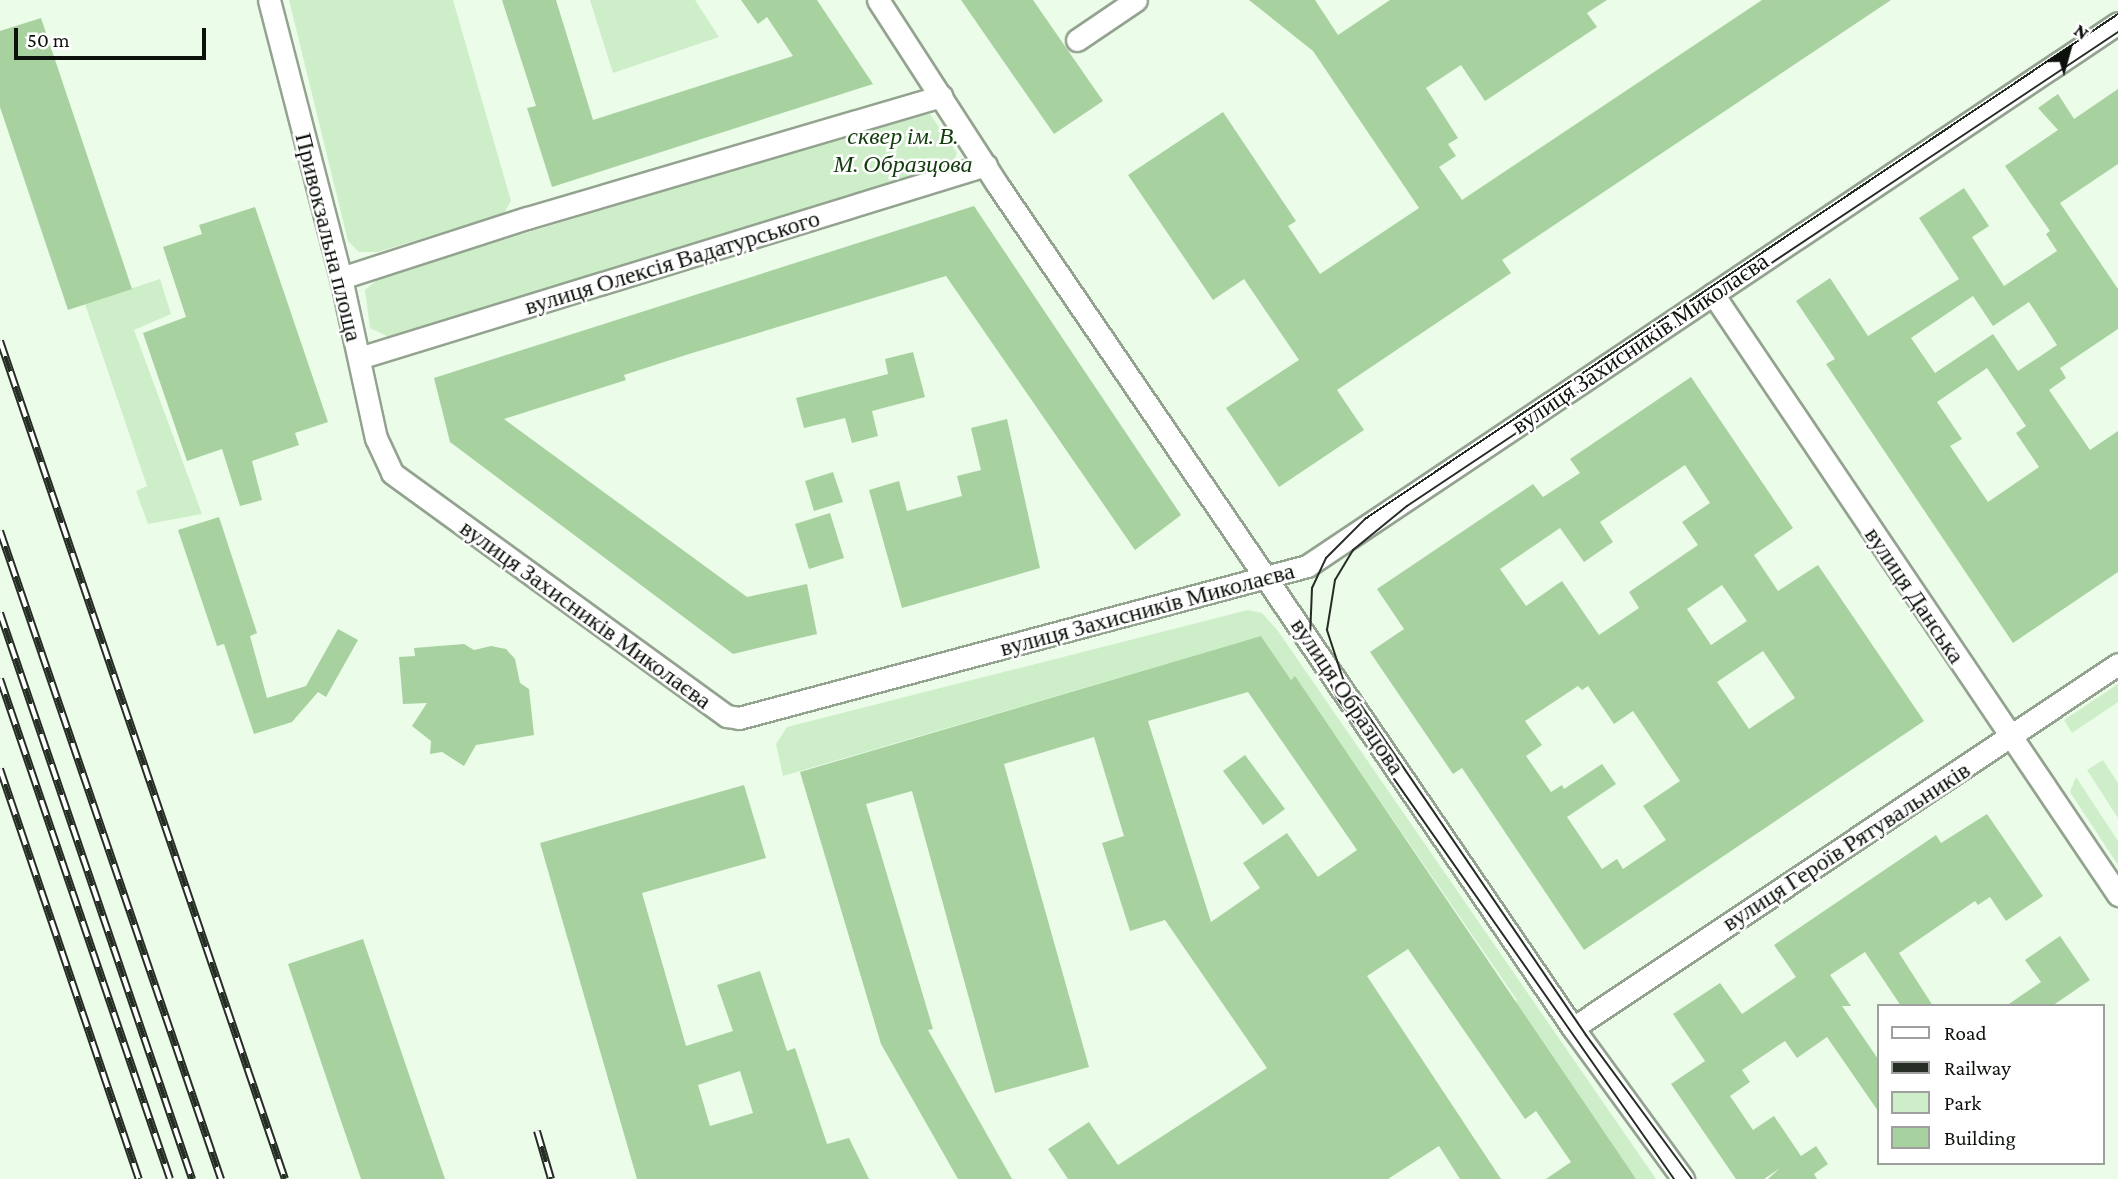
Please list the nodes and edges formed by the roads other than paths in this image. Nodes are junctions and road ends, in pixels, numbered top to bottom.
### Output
1 (269, 0) edge
2 (878, 0) edge
3 (1136, 0) edge
4 (2118, 23) edge
5 (1077, 40) dead end
6 (941, 96) junction
7 (986, 165) junction
8 (341, 278) junction
9 (1713, 295) junction
10 (359, 358) junction
11 (392, 473) joint
12 (1267, 576) junction
13 (2118, 664) edge
14 (2012, 736) junction
15 (2118, 895) edge
16 (1573, 1028) junction
17 (1683, 1179) edge

1 - 8 street, Привокзальна площа
2 - 6 street, вулиця Образцова
3 - 5 street
4 - 9 street, вулиця Захисників Миколаєва
6 - 7 street, вулиця Образцова
6 - 8 street
7 - 10 street, вулиця Олексія Вадатурського
7 - 12 street, вулиця Образцова
8 - 10 street, Привокзальна площа
9 - 12 street, вулиця Захисників Миколаєва
9 - 14 street, вулиця Данська
10 - 11 street, Привокзальна площа
11 - 12 street, вулиця Захисників Миколаєва
12 - 16 street, вулиця Образцова
13 - 14 street, вулиця Героїв Рятувальників
14 - 15 street, вулиця Данська
14 - 16 street, вулиця Героїв Рятувальників
16 - 17 street, вулиця Образцова

